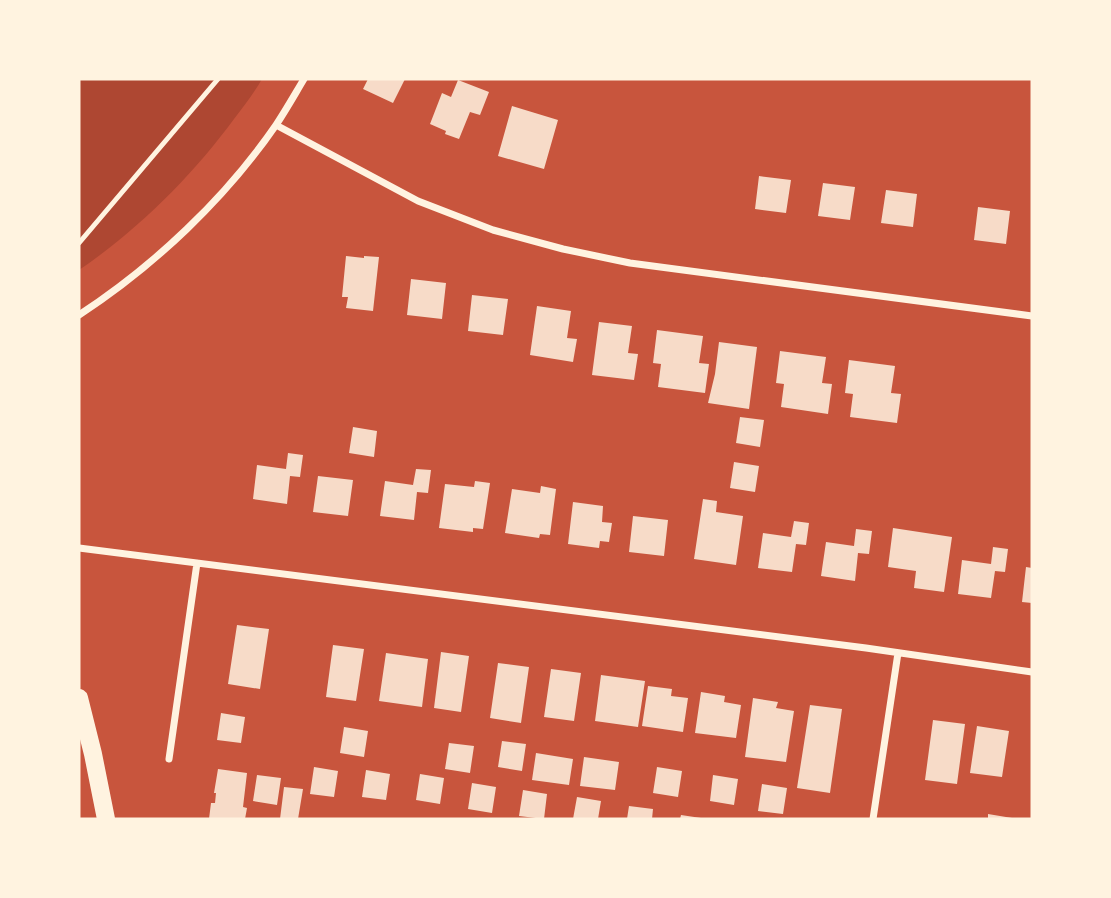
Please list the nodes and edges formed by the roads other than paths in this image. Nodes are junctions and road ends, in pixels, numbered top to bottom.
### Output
1 (218, 79) edge
2 (304, 79) edge
3 (276, 125) junction
4 (79, 243) edge
5 (79, 315) edge
6 (1032, 316) edge
7 (79, 548) edge
8 (197, 563) junction
9 (898, 653) junction
10 (1032, 672) edge
11 (79, 698) edge
12 (169, 759) dead end
13 (106, 819) edge
14 (873, 819) edge

1 - 4 lane
2 - 3 street
3 - 5 street
3 - 6 street
7 - 8 street
8 - 9 street
8 - 12 street
9 - 10 street
9 - 14 street
11 - 13 main road

